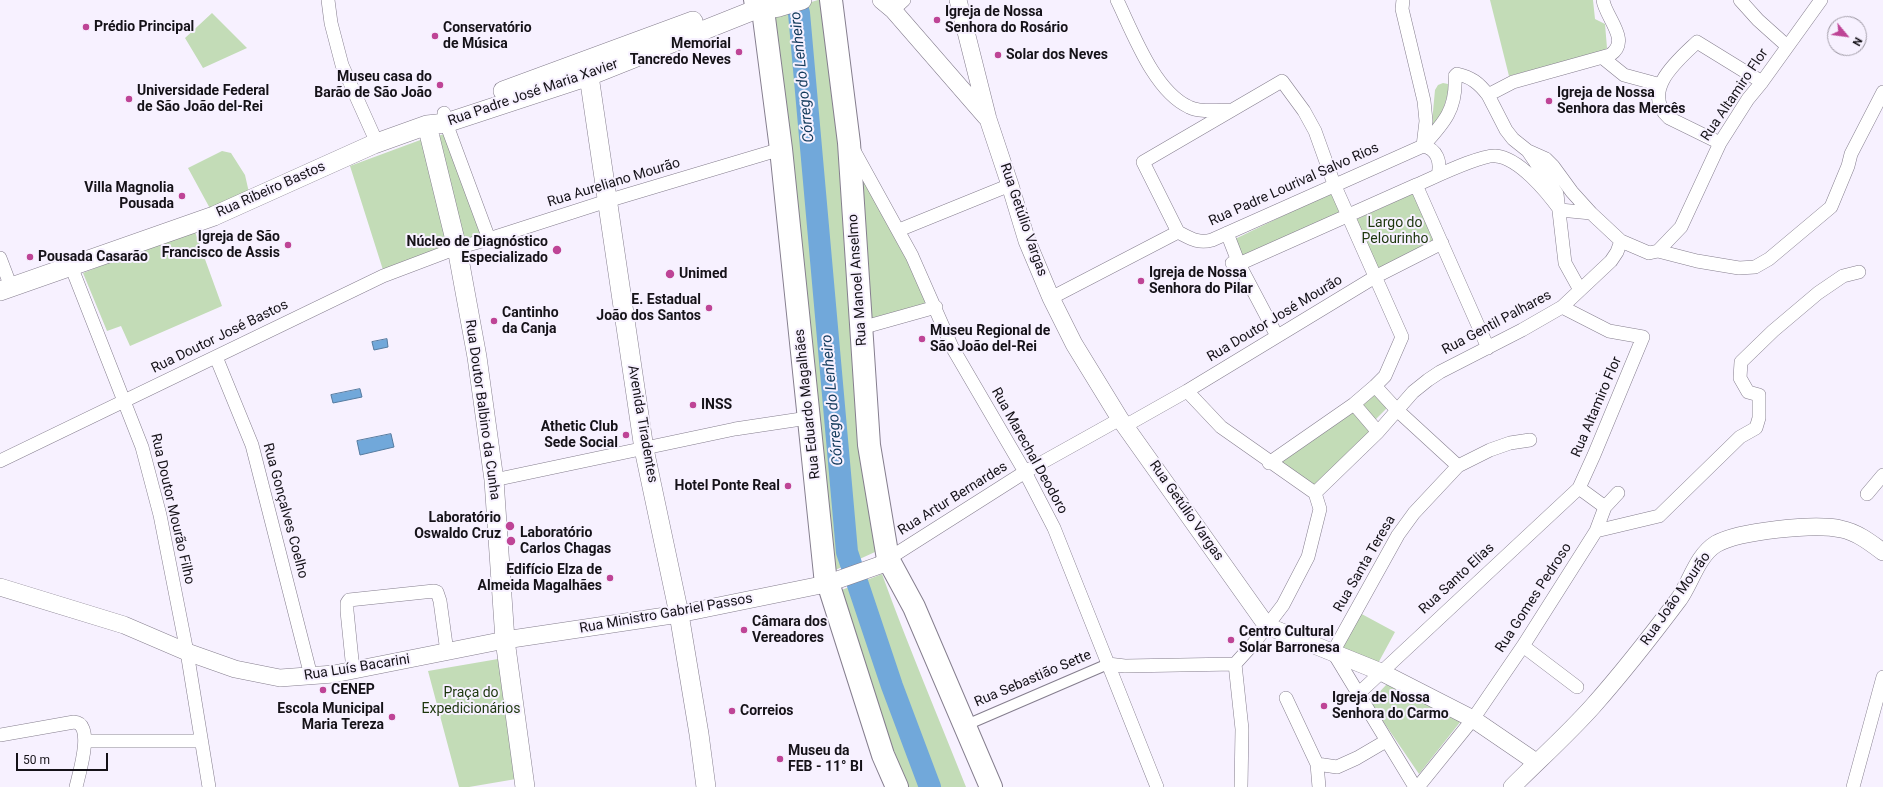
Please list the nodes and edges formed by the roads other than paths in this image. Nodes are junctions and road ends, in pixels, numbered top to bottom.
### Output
1 (328, 0) edge
2 (801, 0) edge
3 (831, 0) edge
4 (958, 0) edge
5 (1117, 0) edge
6 (1403, 0) edge
7 (1603, 0) edge
8 (1740, 0) edge
9 (1821, 0) edge
10 (892, 3) edge
11 (762, 4) edge
12 (1787, 46) junction
13 (1603, 58) junction
14 (587, 68) junction
15 (1762, 82) junction
16 (1661, 85) junction
17 (1883, 92) edge
18 (1488, 95) junction
19 (1233, 110) junction
20 (445, 118) junction
21 (988, 119) junction
22 (427, 125) junction
23 (377, 143) junction
24 (849, 143) junction
25 (1720, 143) junction
26 (1424, 146) junction
27 (781, 148) junction
28 (1528, 151) junction
29 (1438, 175) junction
30 (1334, 184) junction
31 (1010, 185) junction
32 (1416, 186) junction
33 (607, 201) junction
34 (1560, 210) junction
35 (1591, 213) junction
36 (1348, 216) junction
37 (899, 230) junction
38 (1178, 232) junction
39 (1227, 233) junction
40 (489, 239) junction
41 (1621, 241) junction
42 (1442, 243) junction
43 (457, 248) junction
44 (1658, 251) junction
45 (0, 258) edge
46 (1236, 264) junction
47 (70, 266) junction
48 (1859, 272) dead end
49 (1375, 277) junction
50 (6, 289) edge
51 (1580, 290) junction
52 (1051, 298) junction
53 (936, 307) junction
54 (1562, 307) junction
55 (861, 328) junction
56 (1277, 336) junction
57 (1488, 348) junction
58 (216, 357) junction
59 (1375, 386) junction
60 (1187, 391) junction
61 (125, 400) junction
62 (1354, 404) junction
63 (1397, 410) junction
64 (808, 418) junction
65 (1123, 422) junction
66 (1378, 432) junction
67 (1530, 440) dead end
68 (644, 449) junction
69 (0, 461) edge
70 (1269, 462) junction
71 (1458, 466) junction
72 (1025, 472) junction
73 (1883, 475) edge
74 (494, 480) junction
75 (1579, 488) junction
76 (1315, 493) junction
77 (1618, 493) dead end
78 (1867, 494) dead end
79 (1605, 507) junction
80 (1596, 530) junction
81 (1876, 543) edge
82 (1883, 552) edge
83 (884, 562) junction
84 (832, 582) junction
85 (0, 587) edge
86 (679, 614) junction
87 (1267, 626) junction
88 (505, 640) junction
89 (1523, 646) junction
90 (187, 652) junction
91 (447, 652) junction
92 (1333, 652) junction
93 (1108, 664) junction
94 (1235, 664) junction
95 (353, 670) junction
96 (1381, 672) junction
97 (311, 676) junction
98 (1883, 677) edge
99 (1577, 687) dead end
100 (1358, 694) junction
101 (1286, 698) dead end
102 (1473, 719) junction
103 (964, 726) junction
104 (0, 735) edge
105 (85, 741) junction
106 (1386, 741) junction
107 (201, 742) junction
108 (1536, 762) junction
109 (1317, 764) junction
110 (76, 787) edge
111 (209, 787) edge
112 (525, 787) edge
113 (706, 787) edge
114 (897, 787) edge
115 (991, 787) edge
116 (1157, 787) edge
117 (1241, 787) edge
118 (1318, 787) edge
119 (1417, 787) edge
120 (1512, 787) edge
121 (1853, 787) edge

1 - 23 street
2 - 11 main road, Rua Padre José Maria Xavier
3 - 24 highway, Rua Manoel Anselmo
4 - 21 street, Rua Getúlio Vargas
5 - 19 street
6 - 26 street
7 - 13 street
8 - 12 street
9 - 12 street, Rua Altamiro Flor
10 - 21 street
11 - 14 main road, Rua Padre José Maria Xavier
11 - 27 highway, Rua Eduardo Magalhães
12 - 15 street, Rua Altamiro Flor
13 - 16 street
13 - 18 street
14 - 20 main road, Rua Padre José Maria Xavier
14 - 33 main road, Avenida Tiradentes
15 - 16 street
15 - 25 street, Rua Altamiro Flor
16 - 25 street
17 - 44 street
18 - 26 street
18 - 28 street
19 - 30 street
19 - 38 street
20 - 22 main road, Rua Padre José Maria Xavier
20 - 40 street
21 - 31 street, Rua Getúlio Vargas
22 - 23 main road, Rua Ribeiro Bastos
22 - 43 main road, Rua Doutor Balbino da Cunha
23 - 47 main road, Rua Ribeiro Bastos
24 - 37 street, Rua Marechal Deodoro
24 - 55 highway, Rua Manoel Anselmo
25 - 44 street, Rua Altamiro Flor
26 - 29 street
26 - 30 street, Rua Padre Lourival Salvo Rios
27 - 33 street, Rua Aureliano Mourão
27 - 64 highway, Rua Eduardo Magalhães
28 - 34 street
28 - 35 street
29 - 32 street
29 - 34 street
30 - 36 street
30 - 39 street, Rua Padre Lourival Salvo Rios
31 - 37 street
31 - 52 street, Rua Getúlio Vargas
32 - 36 street
32 - 42 street
33 - 40 street, Rua Aureliano Mourão
33 - 68 main road, Avenida Tiradentes
34 - 35 street
34 - 51 street
35 - 41 street
36 - 46 street
36 - 49 street
37 - 53 street, Rua Marechal Deodoro
38 - 39 street, Rua Padre Lourival Salvo Rios
38 - 52 street
39 - 46 street
40 - 43 street, Rua Aureliano Mourão
41 - 44 street
41 - 51 street, Rua Gentil Palhares
42 - 49 street, Rua Doutor José Mourão
42 - 57 street
43 - 58 street, Rua Doutor José Bastos
43 - 74 main road, Rua Doutor Balbino da Cunha
45 - 50 street
46 - 56 street
47 - 50 main road, Rua Ribeiro Bastos
47 - 61 street, Rua Doutor Mourão Filho
48 - 80 street
49 - 56 street, Rua Doutor José Mourão
49 - 59 street
51 - 54 street, Rua Gentil Palhares
52 - 65 street, Rua Getúlio Vargas
53 - 55 street
53 - 72 street, Rua Marechal Deodoro
54 - 57 street, Rua Gentil Palhares
54 - 75 street, Rua Altamiro Flor
55 - 83 highway, Rua Manoel Anselmo
56 - 60 street, Rua Doutor José Mourão
57 - 63 street, Rua Gentil Palhares
58 - 61 street, Rua Doutor José Bastos
58 - 97 street, Rua Gonçalves Coelho
59 - 62 street
59 - 63 street
60 - 65 street, Rua Doutor José Mourão
60 - 70 street
61 - 69 street, Rua Doutor José Bastos
61 - 90 street, Rua Doutor Mourão Filho
62 - 66 street
62 - 70 street
63 - 66 street, Rua Gentil Palhares
63 - 71 street
64 - 68 street
64 - 84 highway, Rua Eduardo Magalhães
65 - 72 street, Rua Artur Bernardes
65 - 87 street, Rua Getúlio Vargas
66 - 76 street, Rua Gentil Palhares
67 - 71 street, Rua Santa Teresa
68 - 74 street
68 - 86 main road, Avenida Tiradentes
70 - 76 street
71 - 92 street, Rua Santa Teresa
72 - 83 street, Rua Artur Bernardes
72 - 93 street, Rua Marechal Deodoro
73 - 78 street
74 - 88 main road, Rua Doutor Balbino da Cunha
75 - 79 street
75 - 96 street, Rua Santo Elias
76 - 87 street
77 - 79 street, Rua Gomes Pedroso
79 - 80 street, Rua Gomes Pedroso
80 - 89 street, Rua Gomes Pedroso
81 - 82 street, Rua João Mourão
81 - 108 street, Rua João Mourão
83 - 84 street, Rua Ministro Gabriel Passos
83 - 103 highway, Rua Manoel Anselmo
84 - 86 street, Rua Ministro Gabriel Passos
84 - 114 highway, Rua Eduardo Magalhães
85 - 90 street, Rua Luís Bacarini
86 - 88 street, Rua Ministro Gabriel Passos
86 - 113 main road, Avenida Tiradentes
87 - 92 street
87 - 94 street
88 - 91 street, Rua Luís Bacarini
88 - 112 main road, Rua Doutor Balbino da Cunha
89 - 99 street
89 - 102 street, Rua Gomes Pedroso
90 - 97 street, Rua Luís Bacarini
90 - 107 street, Rua Doutor Mourão Filho
91 - 95 street, Rua Luís Bacarini
91 - 95 street
92 - 96 street
92 - 100 street
93 - 94 street, Rua Sebastião Sette
93 - 103 street, Rua Sebastião Sette
93 - 116 street, Rua Marechal Deodoro
94 - 117 street
95 - 97 street, Rua Luís Bacarini
96 - 100 street, Rua Santo Elias
96 - 102 street
98 - 121 street
100 - 106 street
101 - 109 street
102 - 108 street
102 - 119 street, Rua Gomes Pedroso
103 - 115 highway, Rua Manoel Anselmo
104 - 105 street
105 - 107 street
105 - 110 street
106 - 109 street
106 - 119 street
107 - 111 street, Rua Doutor Mourão Filho
108 - 120 street, Rua João Mourão
109 - 118 street

